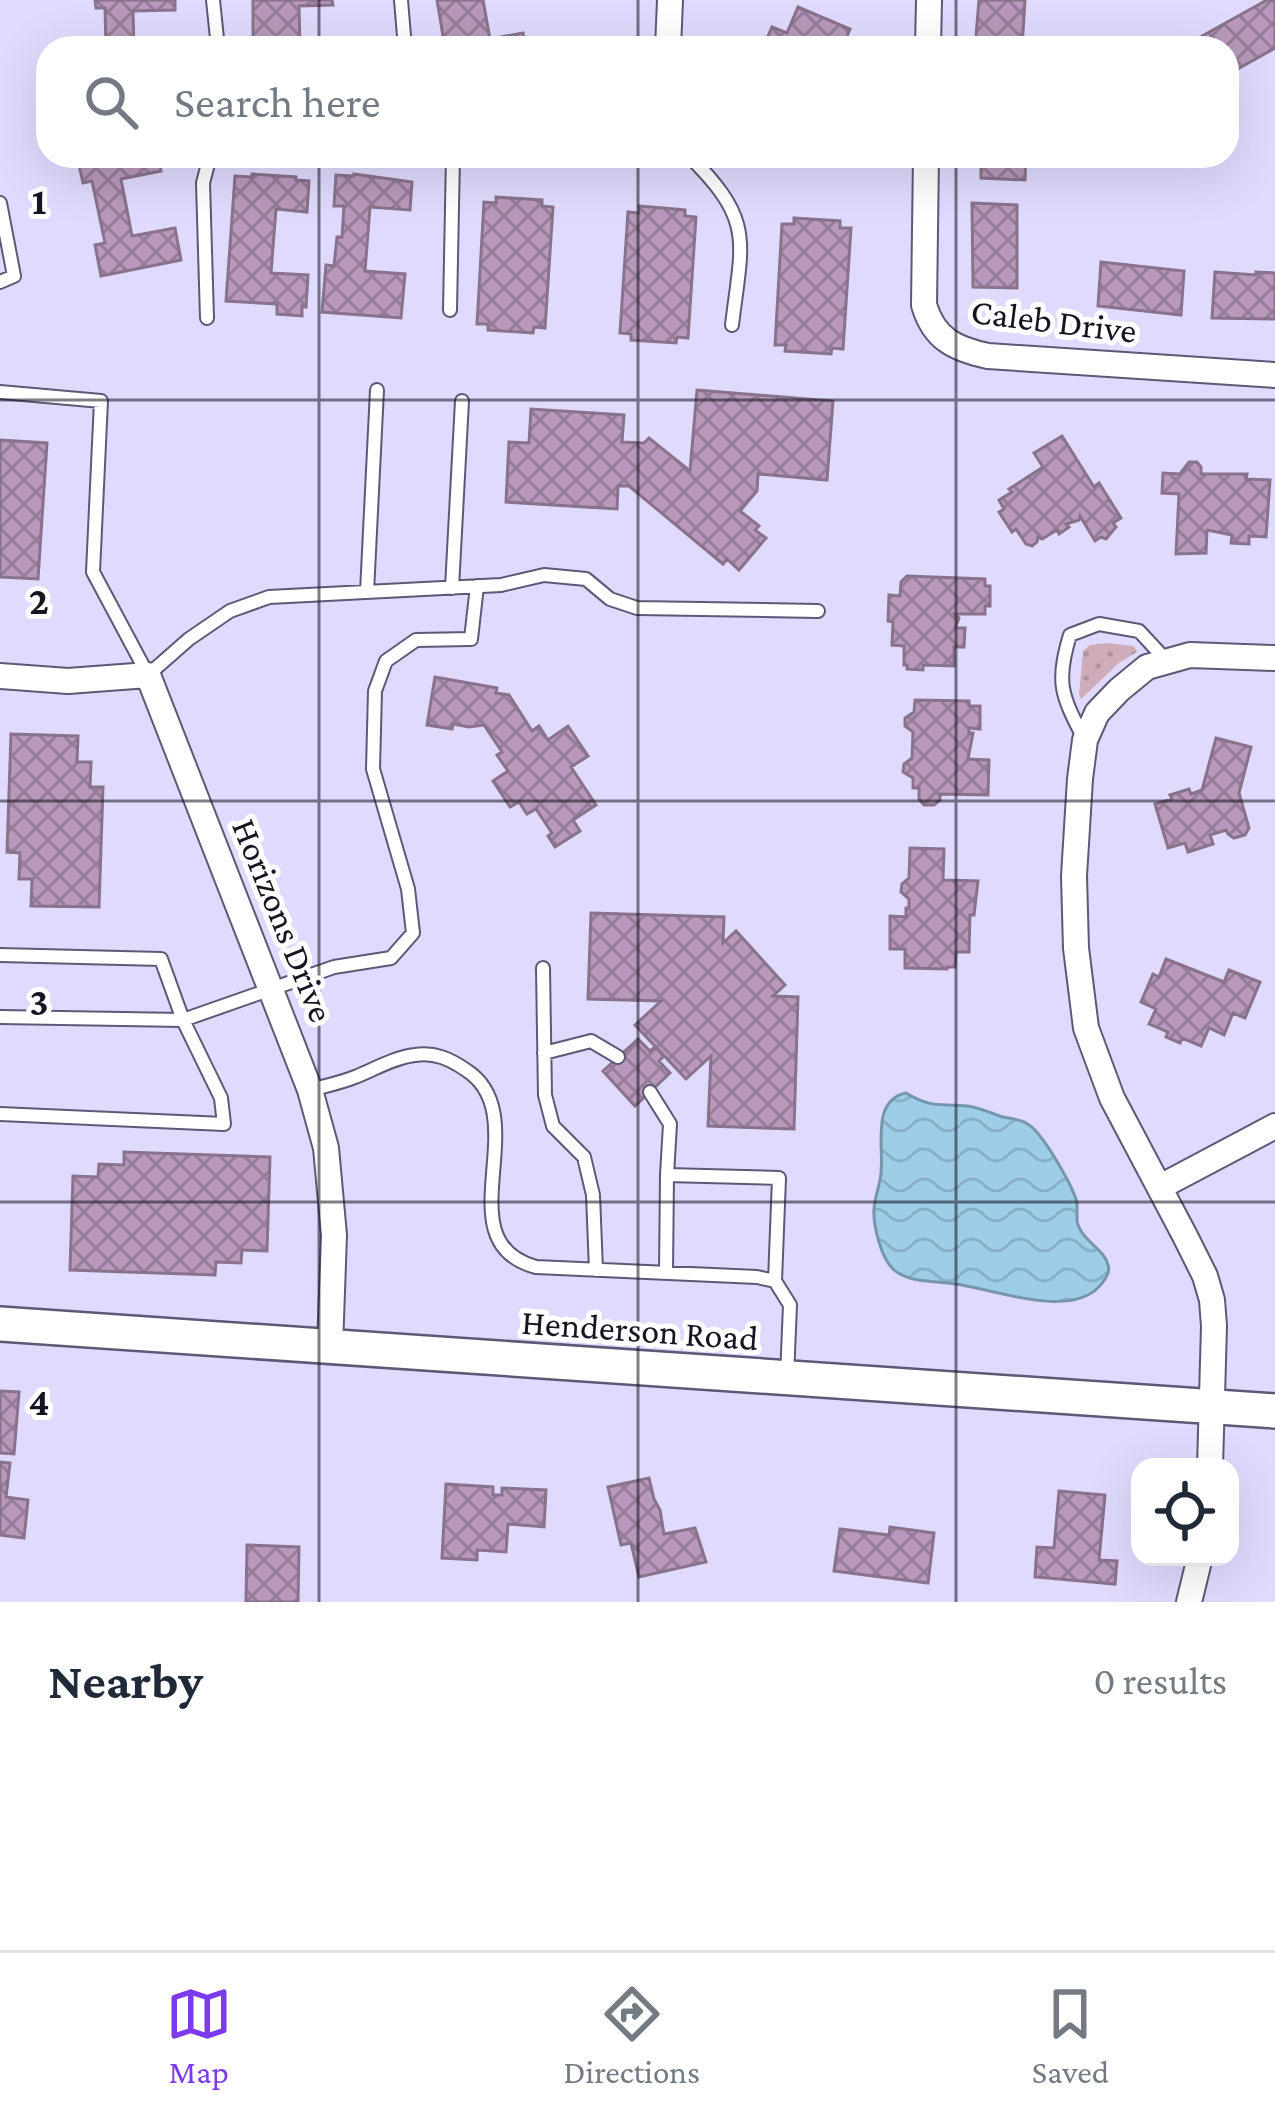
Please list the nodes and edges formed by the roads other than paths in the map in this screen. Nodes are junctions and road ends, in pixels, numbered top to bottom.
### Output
1 (213, 0) edge
2 (401, 0) edge
3 (670, 0) edge
4 (929, 0) edge
5 (217, 36) edge
6 (404, 36) edge
7 (668, 36) edge
8 (928, 36) edge
9 (207, 168) edge
10 (453, 168) edge
11 (700, 168) edge
12 (926, 168) edge
13 (0, 203) edge
14 (0, 282) edge
15 (450, 310) dead end
16 (207, 318) dead end
17 (732, 326) dead end
18 (1275, 375) edge
19 (377, 390) dead end
20 (0, 392) edge
21 (462, 401) dead end
22 (477, 586) junction
23 (452, 588) junction
24 (368, 592) junction
25 (818, 611) dead end
26 (1275, 658) edge
27 (1166, 660) junction
28 (148, 675) junction
29 (0, 676) edge
30 (1085, 740) junction
31 (0, 955) edge
32 (543, 968) dead end
33 (273, 989) junction
34 (0, 1017) edge
35 (184, 1020) junction
36 (544, 1053) junction
37 (618, 1058) dead end
38 (310, 1090) junction
39 (650, 1092) dead end
40 (0, 1114) edge
41 (1275, 1126) edge
42 (668, 1174) junction
43 (1160, 1187) junction
44 (596, 1270) junction
45 (666, 1273) junction
46 (776, 1281) junction
47 (0, 1324) edge
48 (330, 1347) junction
49 (787, 1378) junction
50 (1211, 1407) junction
51 (1275, 1411) edge
52 (1210, 1458) edge
53 (1197, 1566) edge
54 (1189, 1602) edge

1 - 5 lane
2 - 6 lane
3 - 7 street
4 - 8 street
9 - 16 lane
10 - 15 lane
11 - 17 lane
12 - 18 street, Caleb Drive
13 - 14 lane
19 - 24 lane
20 - 28 lane
21 - 23 lane
22 - 23 lane
22 - 25 lane
22 - 33 lane
23 - 24 lane
24 - 28 lane
26 - 27 street
27 - 30 street
27 - 30 lane
28 - 29 street
28 - 33 street, Horizons Drive
30 - 43 street
31 - 35 lane
32 - 36 lane
33 - 35 lane
33 - 38 street, Horizons Drive
34 - 35 lane
35 - 40 lane
36 - 37 lane
36 - 44 lane
38 - 44 lane
38 - 48 street, Horizons Drive
39 - 42 lane
41 - 43 street
42 - 45 lane
42 - 46 lane
43 - 50 street
44 - 45 lane
45 - 46 lane
46 - 49 lane
47 - 48 main road, Henderson Road
48 - 49 main road, Henderson Road
49 - 50 main road, Henderson Road
50 - 51 main road, Henderson Road
50 - 52 street
53 - 54 street

